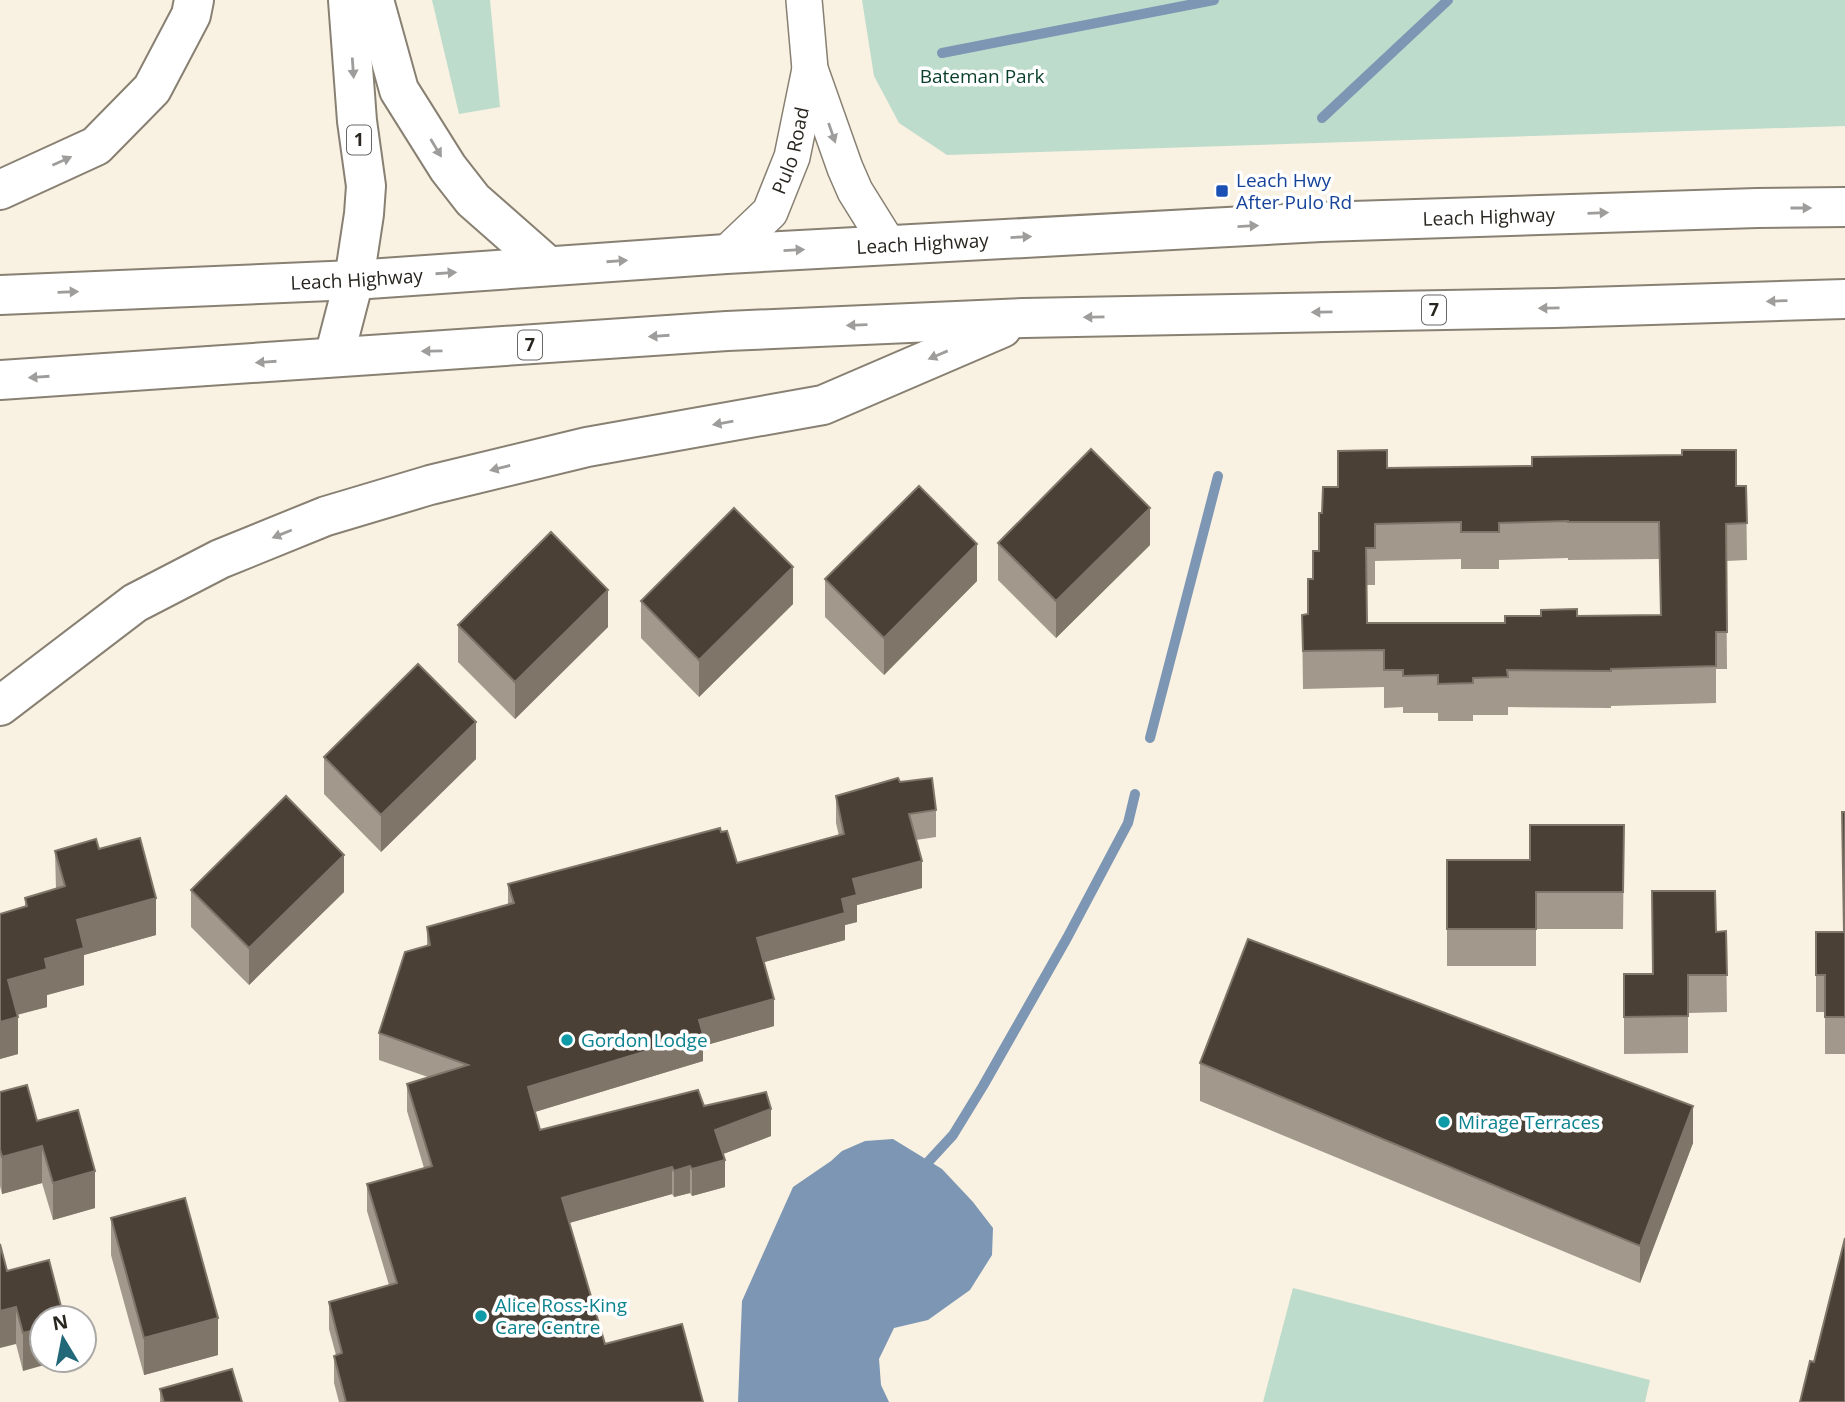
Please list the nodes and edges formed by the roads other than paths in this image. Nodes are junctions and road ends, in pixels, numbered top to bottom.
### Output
1 (194, 0) edge
2 (348, 0) edge
3 (374, 0) edge
4 (804, 0) edge
5 (810, 69) junction
6 (0, 190) edge
7 (1845, 208) edge
8 (888, 244) junction
9 (726, 254) junction
10 (548, 266) junction
11 (354, 280) junction
12 (0, 295) edge
13 (1845, 299) edge
14 (1024, 318) junction
15 (334, 357) junction
16 (0, 380) edge
17 (0, 706) edge

6 -> 1 highway
2 -> 11 highway, 1
3 -> 10 highway
4 - 5 street, Pulo Road
5 -> 8 street, Pulo Road
5 - 9 street, Pulo Road
8 -> 7 highway, Leach Highway
9 -> 8 highway, Leach Highway
10 -> 9 highway, Leach Highway
11 -> 10 highway, Leach Highway
12 -> 11 highway, Leach Highway
11 - 15 highway, 1
13 -> 14 highway, 7
14 -> 15 highway, 7
14 -> 17 highway
15 -> 16 highway, 7

